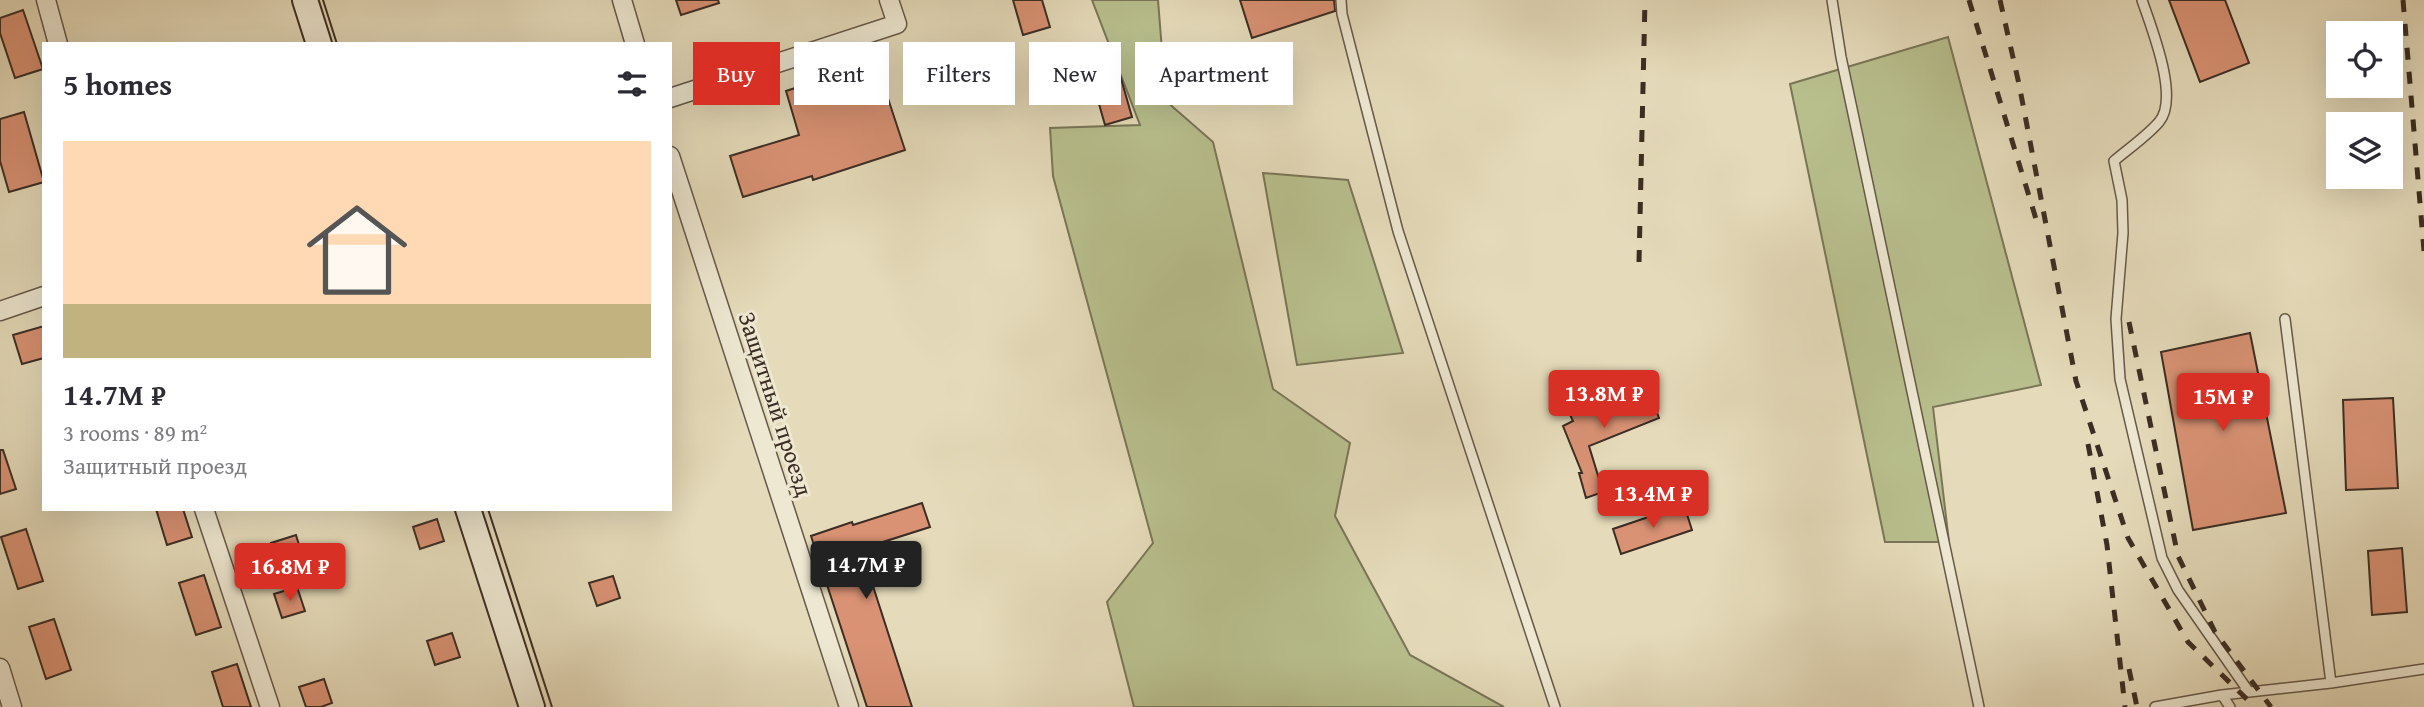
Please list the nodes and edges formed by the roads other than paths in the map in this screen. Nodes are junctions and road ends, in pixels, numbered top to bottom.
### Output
1 (46, 0) edge
2 (305, 0) edge
3 (622, 0) edge
4 (889, 0) edge
5 (1341, 0) edge
6 (1832, 0) edge
7 (2141, 0) edge
8 (57, 42) edge
9 (318, 42) edge
10 (634, 42) edge
11 (672, 97) edge
12 (672, 162) edge
13 (42, 297) edge
14 (0, 311) edge
15 (2285, 319) dead end
16 (205, 511) edge
17 (469, 511) edge
18 (0, 668) edge
19 (2424, 668) edge
20 (2331, 683) junction
21 (2249, 692) junction
22 (2222, 695) junction
23 (12, 707) edge
24 (270, 707) edge
25 (532, 707) edge
26 (849, 707) edge
27 (1555, 707) edge
28 (1979, 707) edge
29 (2155, 707) edge
30 (2230, 707) edge

1 - 8 street
2 - 9 main road
3 - 10 street
4 - 11 street
5 - 27 lane
6 - 28 lane
7 - 21 lane
12 - 26 street, Защитный проезд
13 - 14 street
15 - 20 lane
16 - 24 street
17 - 25 main road
18 - 23 street
19 - 20 lane
20 - 21 lane
21 - 22 lane
22 - 29 lane
22 - 30 lane

